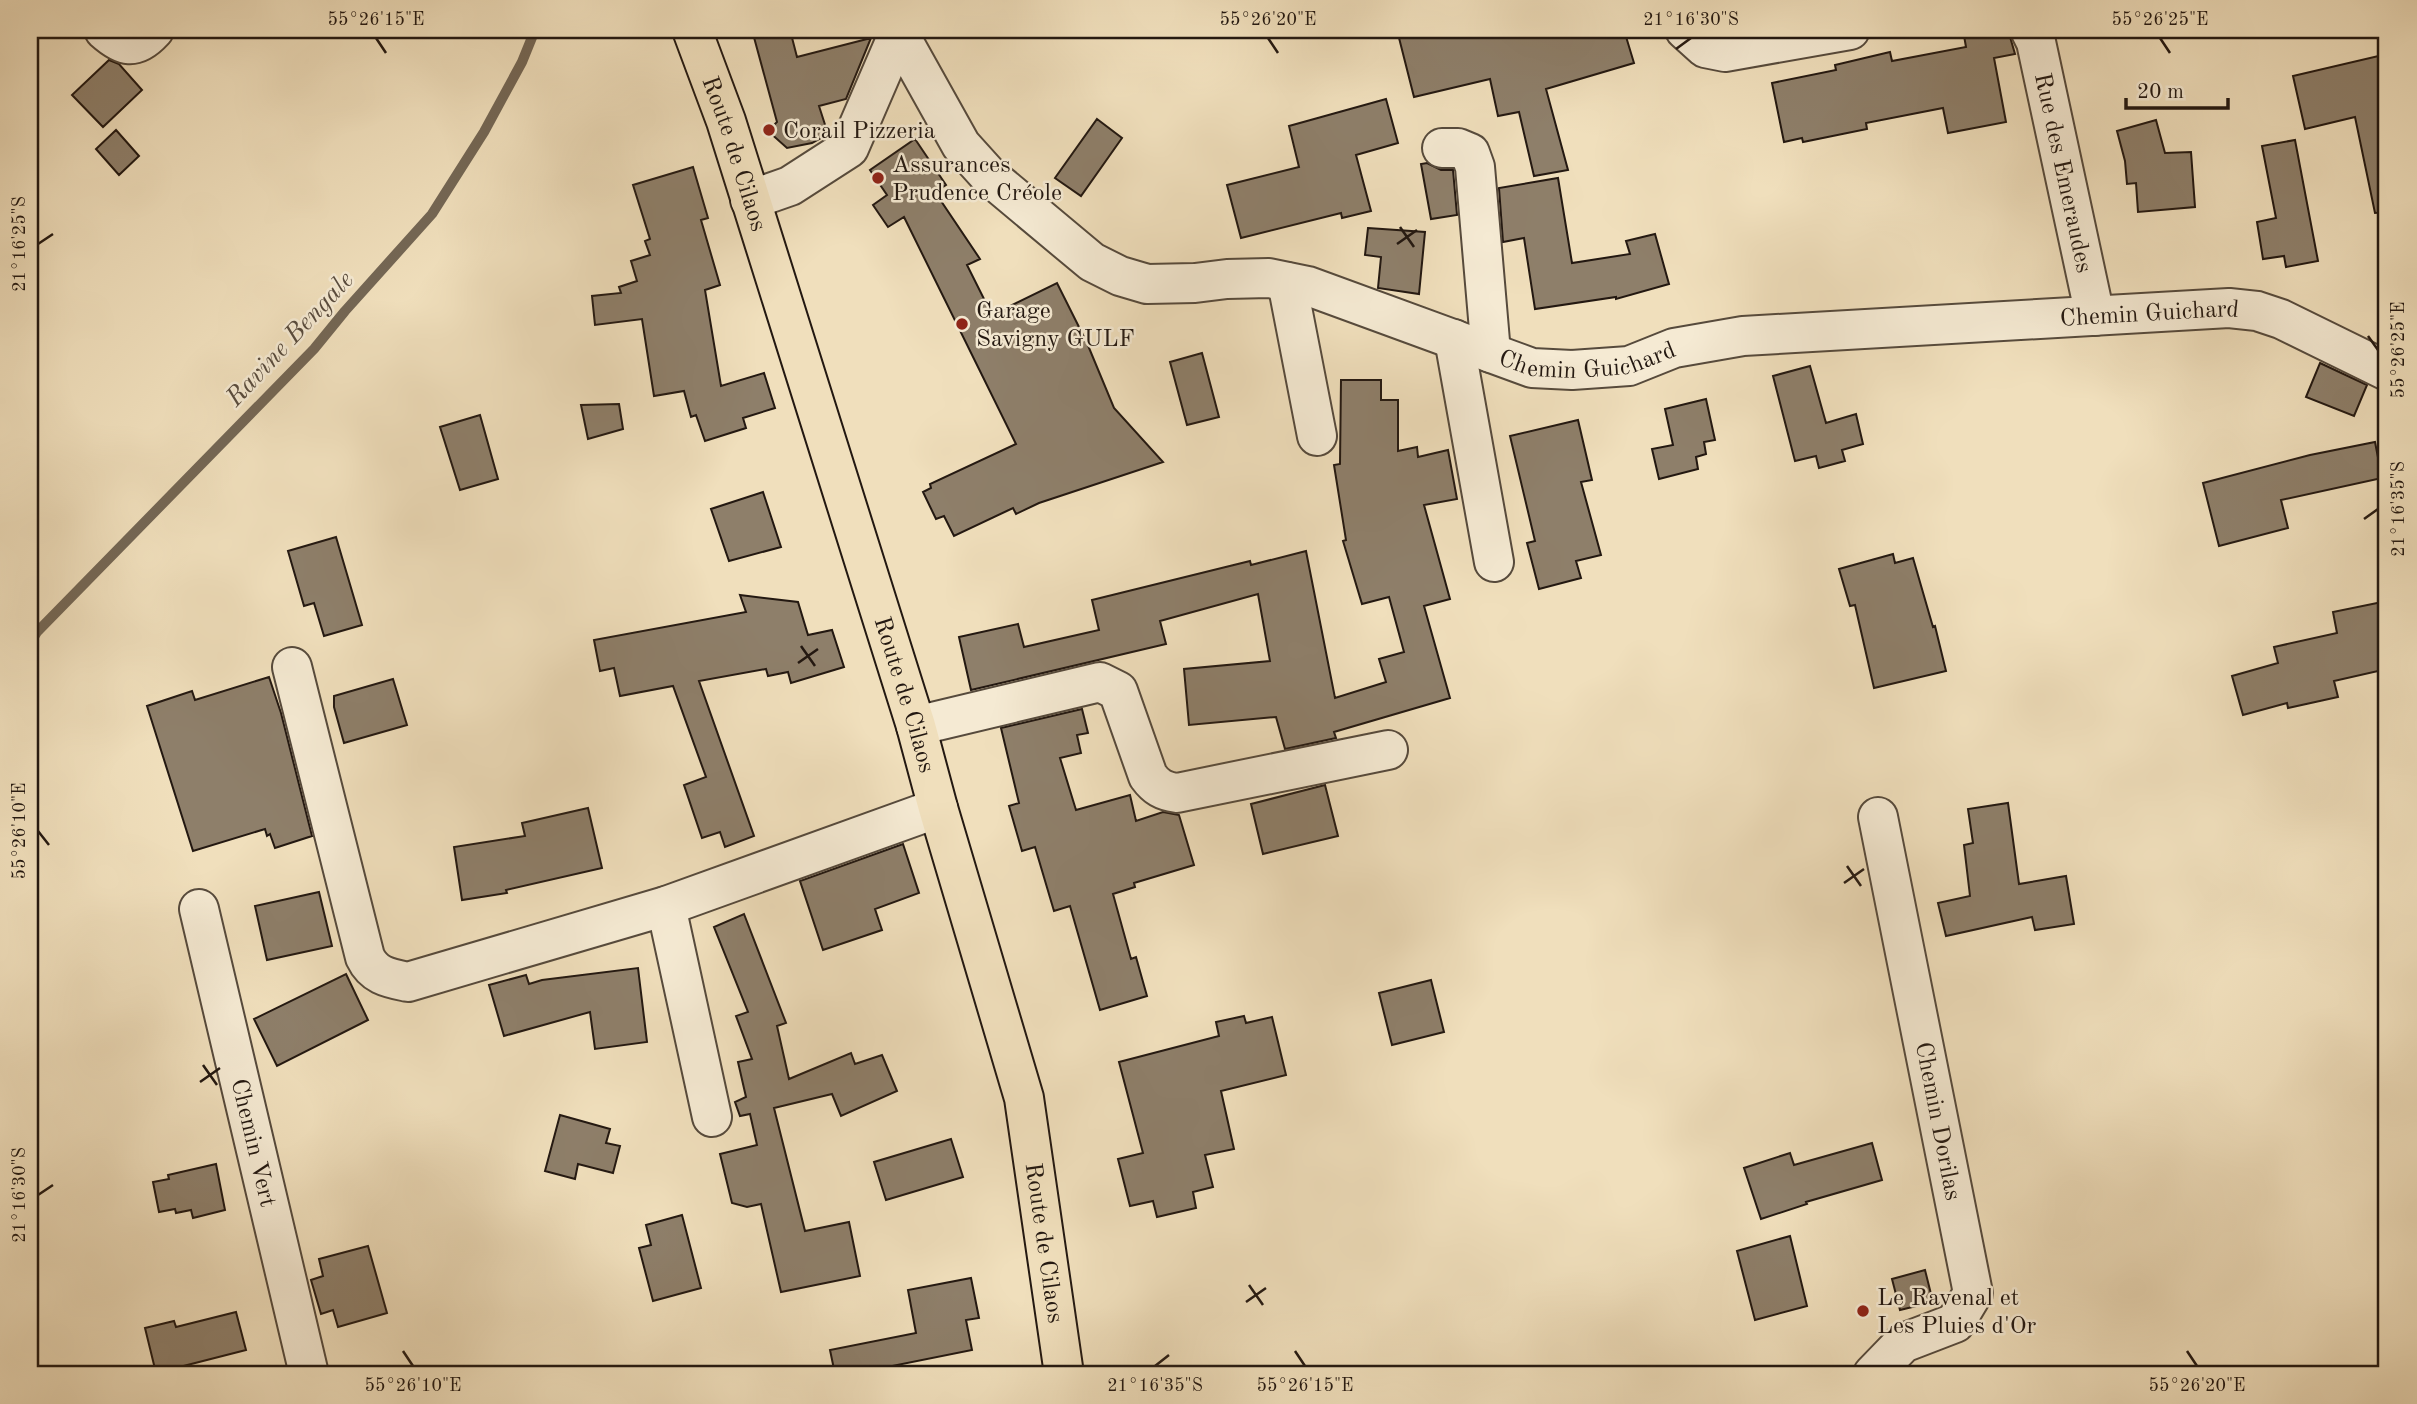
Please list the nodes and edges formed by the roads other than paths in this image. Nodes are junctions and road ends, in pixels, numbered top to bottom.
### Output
1 (104, 30) edge
2 (153, 30) edge
3 (692, 30) edge
4 (1685, 30) edge
5 (1850, 30) edge
6 (2030, 30) edge
7 (900, 32) edge
8 (1442, 148) dead end
9 (750, 200) junction
10 (1287, 282) junction
11 (2095, 316) junction
12 (1454, 339) junction
13 (1491, 353) junction
14 (2387, 371) edge
15 (1317, 436) dead end
16 (1494, 562) dead end
17 (292, 667) dead end
18 (916, 726) junction
19 (1388, 750) dead end
20 (938, 808) junction
21 (1878, 817) dead end
22 (666, 906) junction
23 (199, 909) dead end
24 (712, 1117) dead end
25 (309, 1374) edge
26 (1064, 1374) edge
27 (1873, 1374) edge

1 - 2 street
3 - 9 main road, Route de Cilaos
4 - 5 street
6 - 11 street, Rue des Emeraudes
7 - 9 street
7 - 10 street, Chemin Guichard
8 - 13 street
9 - 18 main road, Route de Cilaos
10 - 12 street, Chemin Guichard
10 - 15 street
11 - 13 street, Chemin Guichard
11 - 14 street, Chemin Guichard
12 - 13 street, Chemin Guichard
12 - 16 street
17 - 22 street
18 - 19 street
18 - 20 main road, Route de Cilaos
20 - 22 street
20 - 26 main road, Route de Cilaos
21 - 27 street, Chemin Dorilas
22 - 24 street
23 - 25 street, Chemin Vert

